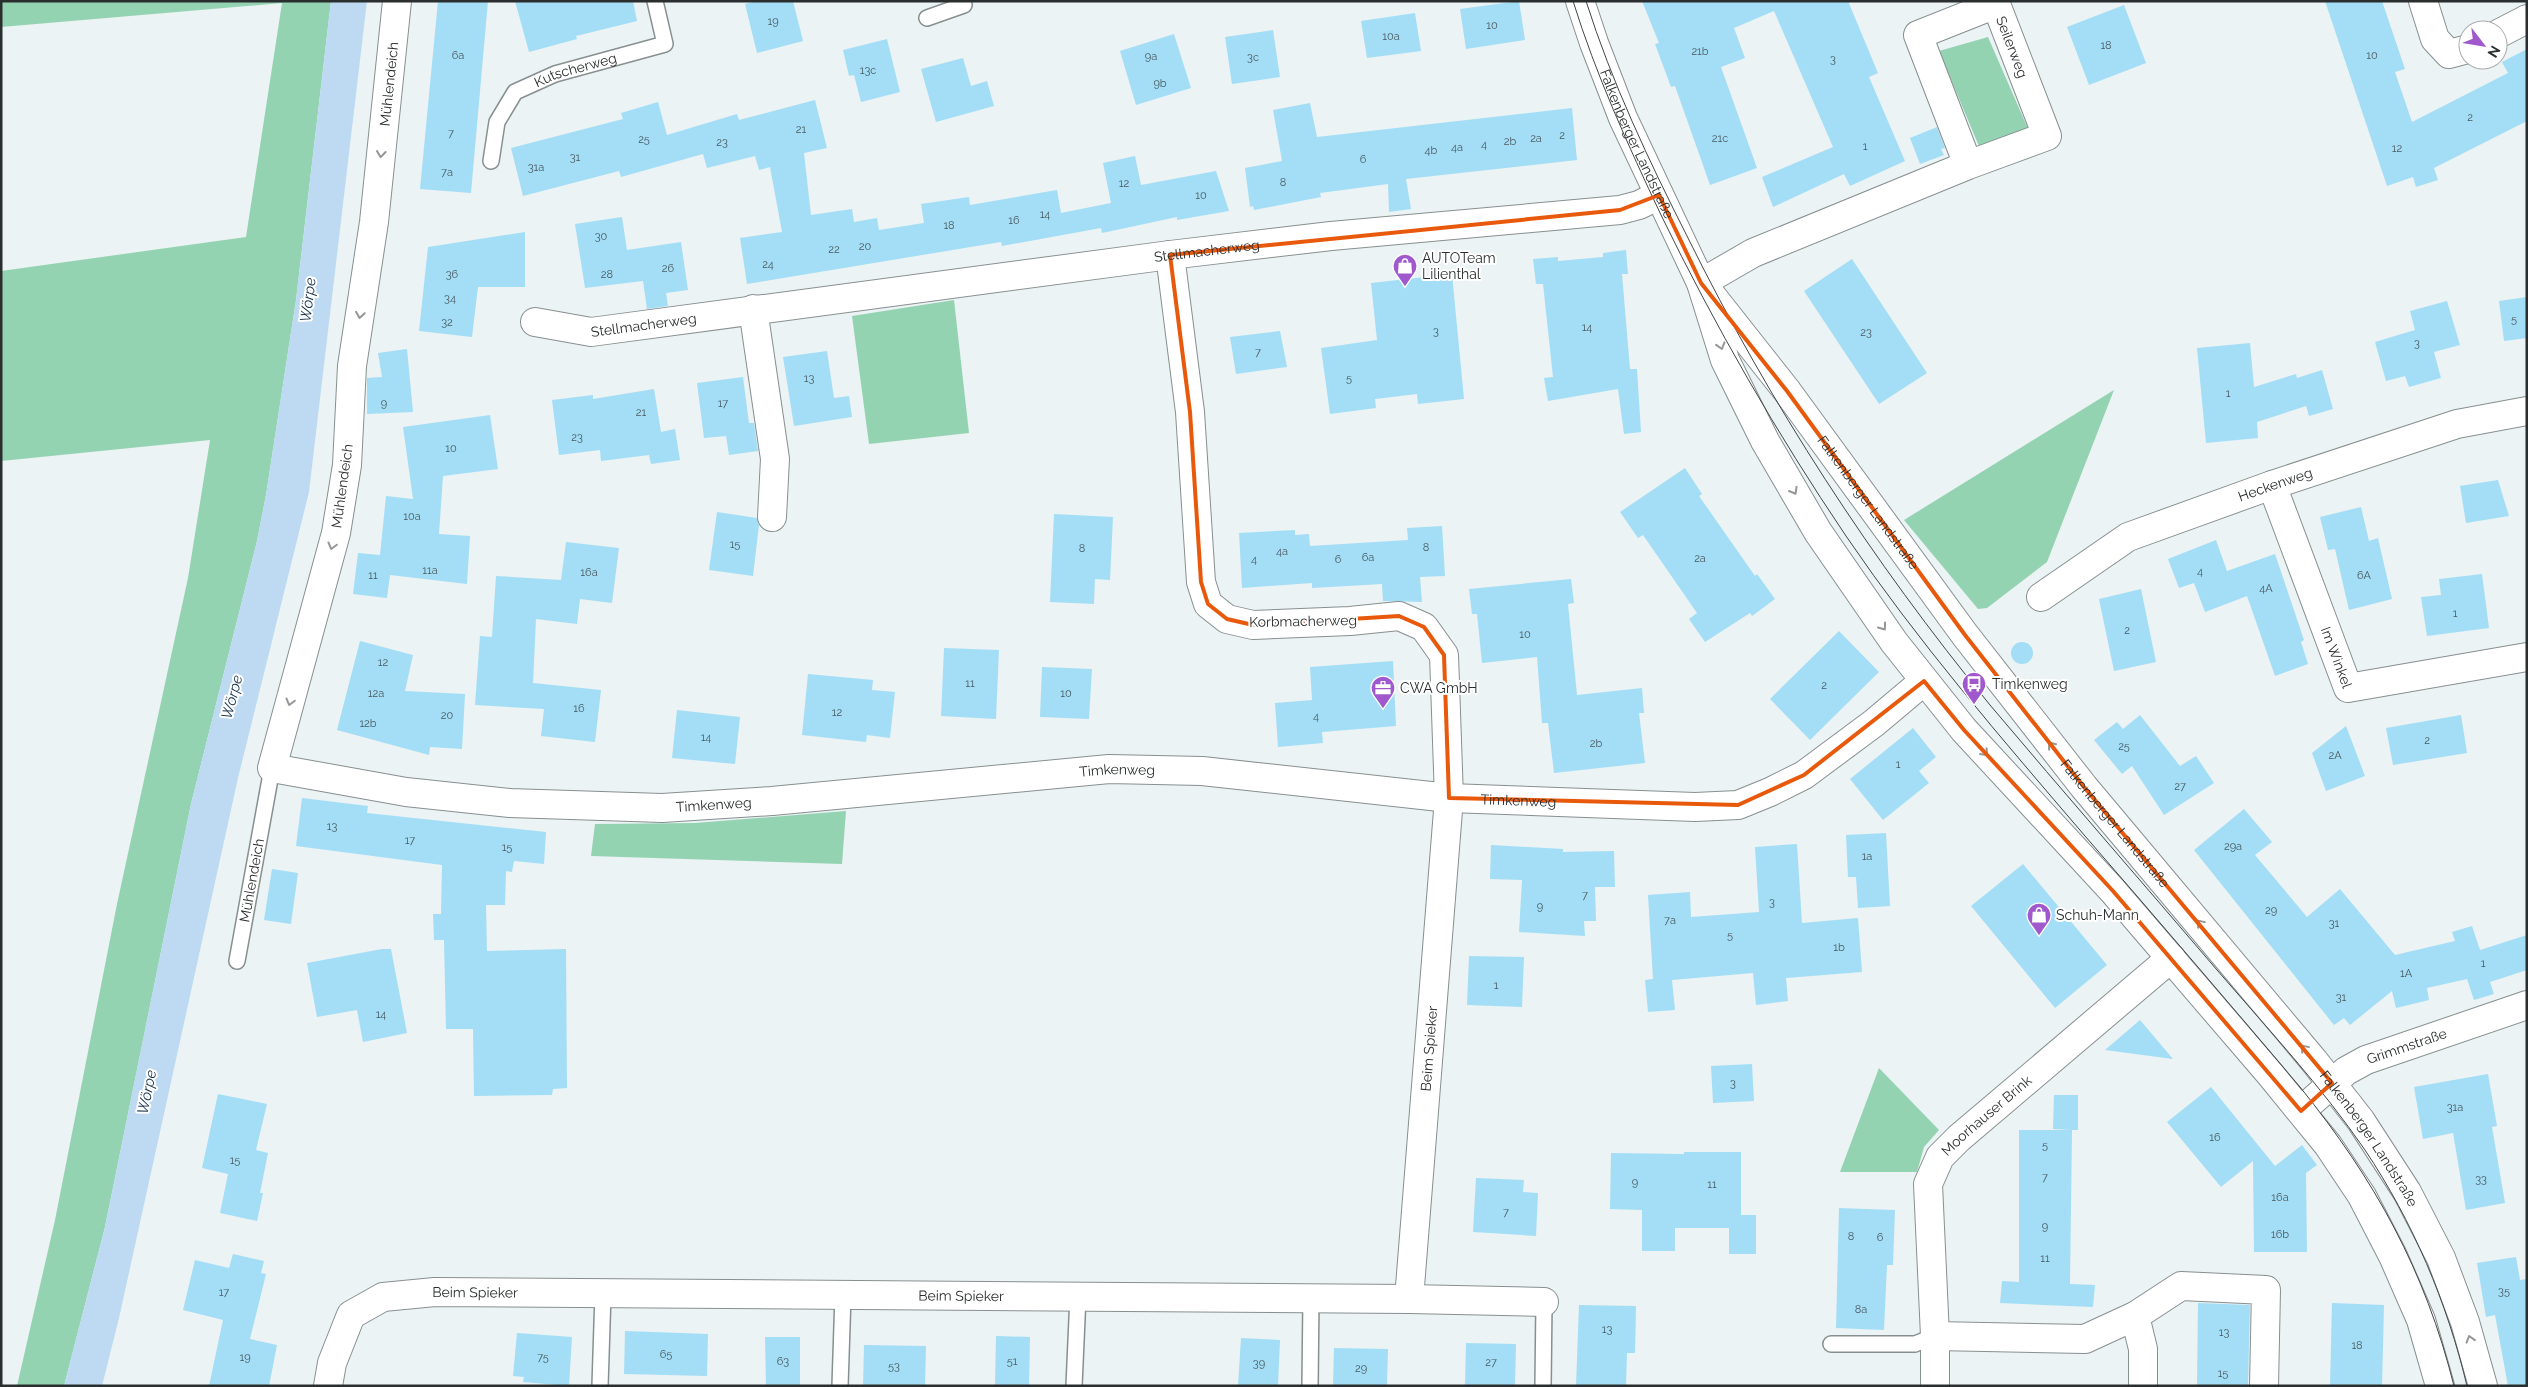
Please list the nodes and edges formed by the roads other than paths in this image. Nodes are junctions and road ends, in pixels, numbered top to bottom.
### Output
1 (397, 1) edge
2 (655, 1) edge
3 (963, 1) edge
4 (1580, 1) edge
5 (2423, 1) edge
6 (927, 18) dead end
7 (2527, 19) edge
8 (2508, 29) edge
9 (2458, 51) edge
10 (491, 161) dead end
11 (1968, 165) junction
12 (1659, 195) junction
13 (1170, 255) junction
14 (1701, 283) junction
15 (753, 309) junction
16 (535, 322) dead end
17 (2527, 411) edge
18 (2272, 485) junction
19 (772, 517) dead end
20 (2041, 597) dead end
21 (2527, 657) edge
22 (1924, 681) junction
23 (272, 768) junction
24 (1449, 798) junction
25 (2171, 958) junction
26 (237, 961) dead end
27 (2527, 1005) edge
28 (2332, 1083) junction
29 (2301, 1111) junction
30 (603, 1293) junction
31 (843, 1295) junction
32 (1078, 1296) junction
33 (1311, 1298) junction
34 (1409, 1299) junction
35 (1544, 1302) joint
36 (2135, 1316) junction
37 (1935, 1336) junction
38 (1831, 1344) dead end
39 (328, 1386) edge
40 (600, 1386) edge
41 (840, 1386) edge
42 (1074, 1386) edge
43 (1310, 1386) edge
44 (1543, 1386) edge
45 (1935, 1386) edge
46 (2143, 1386) edge
47 (2264, 1386) edge
48 (2440, 1386) edge
49 (2483, 1386) edge

1 -> 23 street, Mühlendeich
2 - 10 lane, Kutscherweg
3 - 6 lane
4 - 12 street, Falkenberger Landstraße
5 - 9 street
7 - 8 street
11 - 11 street, Seilerweg
11 - 14 street, Seilerweg
12 - 13 street, Stellmacherweg
12 - 14 street, Falkenberger Landstraße
13 - 15 street, Stellmacherweg
13 - 24 street, Korbmacherweg
14 -> 22 street, Falkenberger Landstraße
28 -> 14 street, Falkenberger Landstraße
15 - 16 street, Stellmacherweg
15 - 19 street
17 - 18 street, Heckenweg
18 - 20 street, Heckenweg
18 - 21 street, Im Winkel
22 - 24 street, Timkenweg
22 -> 25 street, Falkenberger Landstraße
23 - 24 street, Timkenweg
23 - 26 lane, Mühlendeich
24 - 34 street, Beim Spieker
25 - 29 street, Falkenberger Landstraße
25 - 37 street, Moorhauser Brink
27 - 28 street, Grimmstraße
28 - 29 street, Grimmstraße
49 -> 28 street, Falkenberger Landstraße
29 - 48 street, Falkenberger Landstraße
30 - 31 street, Beim Spieker
30 - 39 street, Beim Spieker
30 - 40 lane
31 - 32 street, Beim Spieker
31 - 41 lane
32 - 33 street, Beim Spieker
32 - 42 lane
33 - 34 street, Beim Spieker
33 - 43 lane
34 - 35 street, Beim Spieker
35 - 44 lane, Beim Spieker
36 - 37 street
36 - 46 street
36 - 47 street
37 - 38 lane
37 - 45 street, Moorhauser Brink

